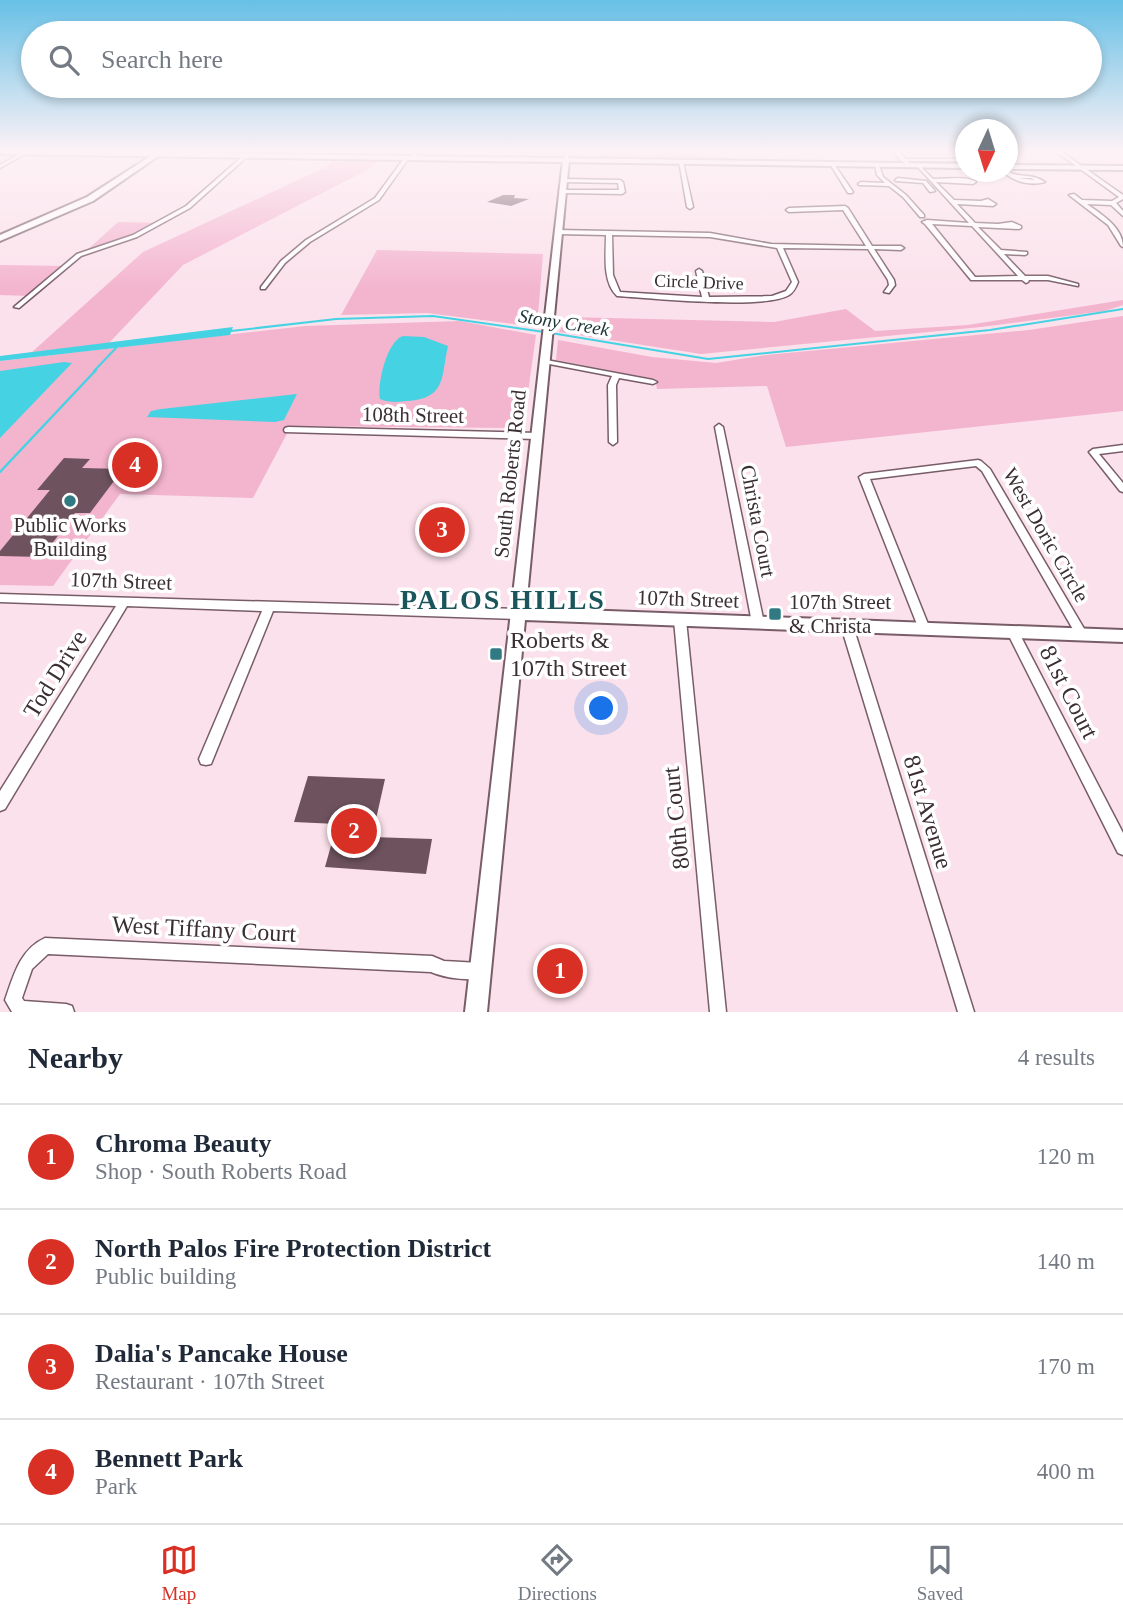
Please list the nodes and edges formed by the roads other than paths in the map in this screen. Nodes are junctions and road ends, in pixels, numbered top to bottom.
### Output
1 (93, 197) edge
2 (199, 197) edge
3 (378, 197) edge
4 (561, 197) edge
5 (689, 197) edge
6 (904, 197) edge
7 (938, 197) edge
8 (947, 197) edge
9 (1075, 197) edge
10 (1122, 197) edge
11 (940, 200) dead end
12 (951, 202) junction
13 (1083, 202) junction
14 (983, 203) dead end
15 (1113, 203) junction
16 (691, 207) dead end
17 (789, 210) dead end
18 (1123, 214) edge
19 (923, 220) junction
20 (971, 223) junction
21 (1000, 225) dead end
22 (558, 232) junction
23 (609, 233) junction
24 (0, 238) edge
25 (1123, 245) edge
26 (779, 246) junction
27 (870, 247) junction
28 (901, 248) dead end
29 (998, 252) junction
30 (1025, 253) dead end
31 (699, 271) dead end
32 (1024, 280) junction
33 (1076, 285) dead end
34 (1030, 286) dead end
35 (263, 288) dead end
36 (887, 292) dead end
37 (706, 298) junction
38 (17, 307) dead end
39 (544, 361) junction
40 (617, 375) junction
41 (653, 383) dead end
42 (719, 427) dead end
43 (288, 430) dead end
44 (537, 436) junction
45 (613, 442) dead end
46 (1123, 447) edge
47 (1123, 489) edge
48 (0, 598) edge
49 (124, 602) junction
50 (269, 607) junction
51 (519, 614) junction
52 (680, 620) junction
53 (758, 623) junction
54 (847, 626) junction
55 (924, 629) junction
56 (1013, 632) junction
57 (1082, 635) junction
58 (1123, 636) edge
59 (206, 759) dead end
60 (0, 804) edge
61 (1123, 848) edge
62 (481, 971) junction
63 (65, 1012) edge
64 (476, 1012) edge
65 (718, 1012) edge
66 (966, 1012) edge

1 - 24 main road
2 - 38 street
3 - 35 street
4 - 22 main road, South Roberts Road
5 - 16 street
6 - 19 street
7 - 11 street
8 - 12 street
9 - 13 street
10 - 15 street
12 - 14 street
12 - 20 street
13 - 15 street
13 - 25 street
15 - 18 street
17 - 27 street
19 - 20 street
19 - 32 street
20 - 21 street
20 - 29 street
22 - 23 street
22 - 39 main road, South Roberts Road
23 - 26 street
23 - 37 street, Circle Drive
26 - 27 street
26 - 37 street, Circle Drive
27 - 28 street
27 - 36 street
29 - 30 street
29 - 32 street
31 - 37 street
32 - 33 street
32 - 34 street
39 - 40 street
39 - 44 main road, South Roberts Road
40 - 41 street
40 - 45 street
42 - 53 street, Christa Court
43 - 44 street, 108th Street
44 - 51 main road, South Roberts Road
46 - 47 street
48 - 49 street, 107th Street
49 - 50 street, 107th Street
49 - 60 street, Tod Drive
50 - 51 street, 107th Street
50 - 59 street
51 - 52 street, 107th Street
51 - 62 main road, South Roberts Road
52 - 53 street, 107th Street
52 - 65 street, 80th Court
53 - 54 street, 107th Street
54 - 55 street, 107th Street
54 - 66 street, 81st Avenue
55 - 56 street, 107th Street
55 - 57 street, West Doric Circle
56 - 57 street, 107th Street
56 - 61 street, 81st Court
57 - 58 street, 107th Street
62 - 63 street, West Tiffany Court
62 - 64 main road, South Roberts Road

